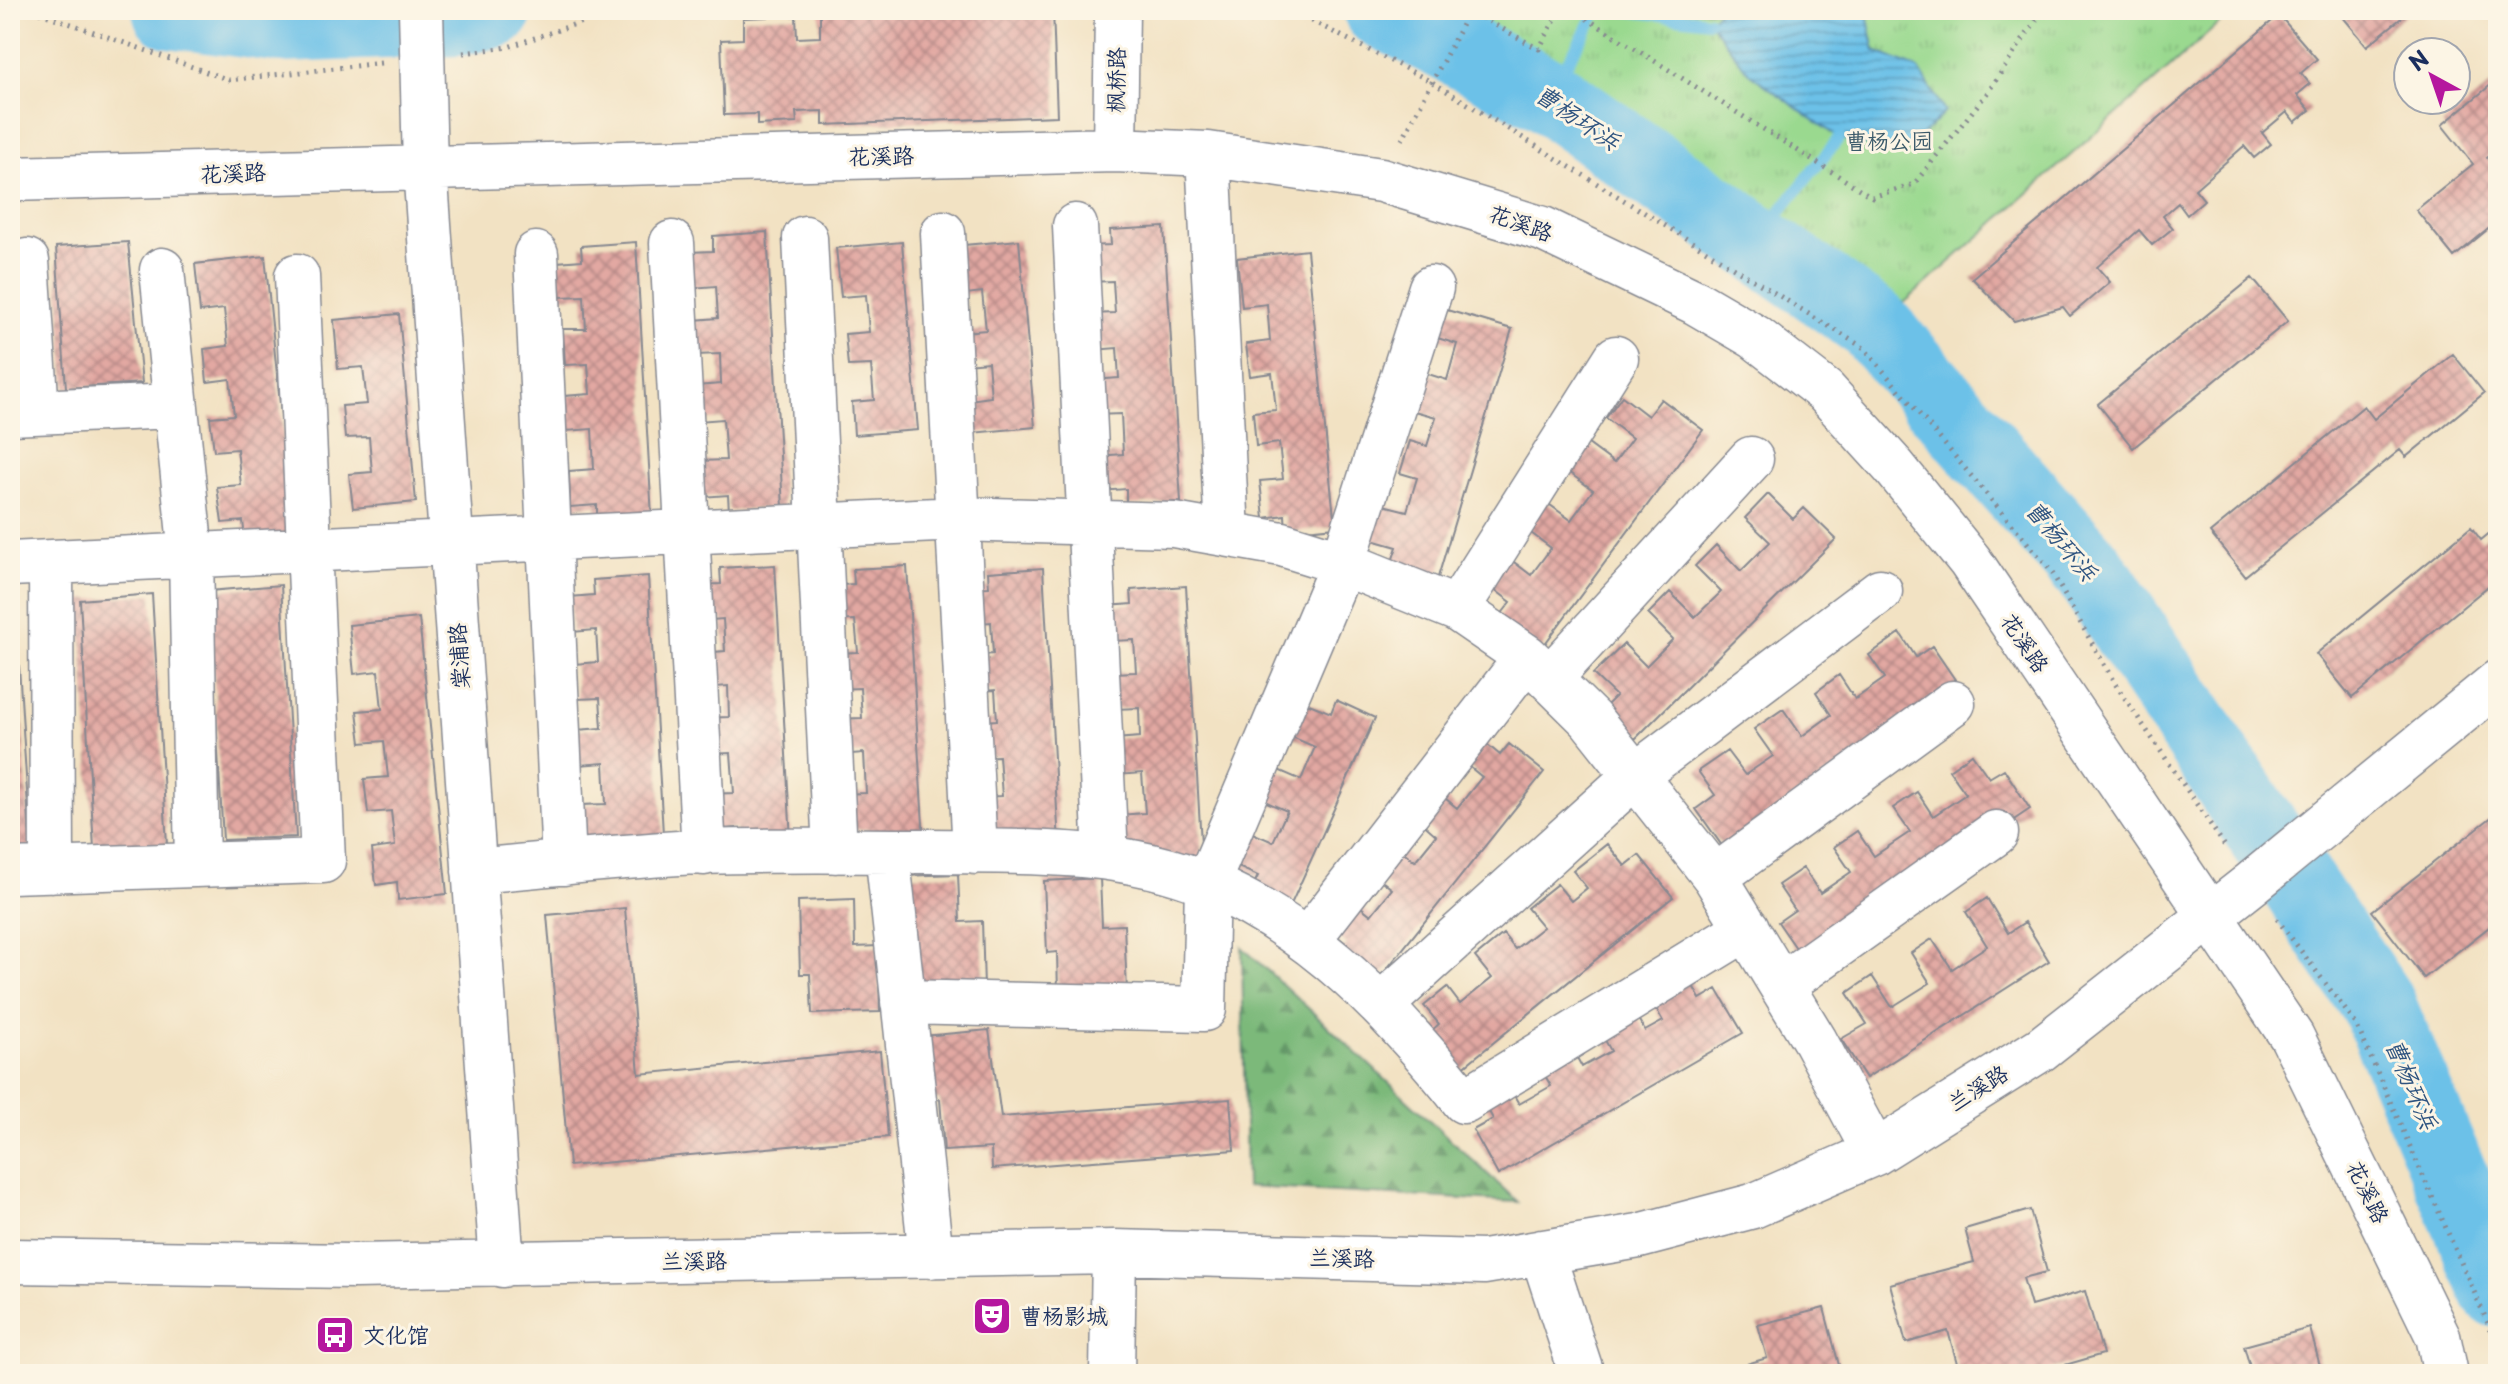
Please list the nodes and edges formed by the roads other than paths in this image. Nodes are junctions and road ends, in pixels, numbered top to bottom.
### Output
1 (1117, 10) edge
2 (422, 38) edge
3 (1115, 150) junction
4 (1208, 154) junction
5 (425, 167) junction
6 (10, 179) edge
7 (1075, 226) dead end
8 (943, 233) dead end
9 (805, 238) dead end
10 (672, 243) dead end
11 (536, 254) dead end
12 (27, 261) dead end
13 (162, 270) dead end
14 (297, 276) dead end
15 (1431, 288) dead end
16 (1616, 358) dead end
17 (175, 406) junction
18 (24, 412) edge
19 (1751, 459) dead end
20 (958, 519) junction
21 (1090, 520) junction
22 (819, 523) junction
23 (686, 529) junction
24 (1227, 533) junction
25 (550, 537) junction
26 (451, 541) junction
27 (309, 549) junction
28 (191, 555) junction
29 (30, 563) edge
30 (1343, 563) junction
31 (1880, 591) dead end
32 (1457, 609) junction
33 (1538, 668) junction
34 (2498, 682) edge
35 (1953, 703) dead end
36 (1637, 774) junction
37 (1996, 833) dead end
38 (835, 851) junction
39 (887, 851) junction
40 (975, 852) junction
41 (704, 853) junction
42 (1106, 856) junction
43 (564, 863) junction
44 (197, 865) junction
45 (31, 871) edge
46 (474, 871) junction
47 (1715, 877) junction
48 (1207, 884) junction
49 (2208, 918) junction
50 (1747, 928) junction
51 (1307, 941) junction
52 (1782, 985) junction
53 (903, 1002) junction
54 (1381, 1005) junction
55 (1875, 1153) junction
56 (1114, 1252) junction
57 (1542, 1252) junction
58 (931, 1256) junction
59 (10, 1261) edge
60 (502, 1265) junction
61 (1112, 1374) edge
62 (1582, 1374) edge
63 (2446, 1374) edge

1 - 3 street, 枫桥路
2 - 5 street, 棠浦路
3 - 4 street, 花溪路
3 - 5 street, 花溪路
4 - 24 street
4 - 49 street, 花溪路
5 - 6 street, 花溪路
5 - 26 street, 棠浦路
7 - 21 street
8 - 20 street
9 - 22 street
10 - 23 street
11 - 25 street
12 - 18 street
13 - 17 street
14 - 27 street
15 - 30 street
16 - 32 street
17 - 18 street
17 - 28 street
19 - 33 street
20 - 21 street
20 - 22 street
20 - 40 street
21 - 24 street
21 - 42 street
22 - 23 street
22 - 38 street
23 - 25 street
23 - 41 street
24 - 30 street
25 - 26 street
25 - 43 street
26 - 27 street
26 - 46 street, 棠浦路
27 - 28 street
27 - 44 street
28 - 29 street
28 - 44 street
29 - 45 street
30 - 32 street
30 - 48 street
31 - 36 street
32 - 33 street
33 - 36 street
33 - 51 street
34 - 49 street, 兰溪路
35 - 47 street
36 - 47 street
36 - 54 street
37 - 52 street
38 - 39 street
38 - 41 street
39 - 40 street
39 - 53 street
40 - 42 street
41 - 43 street
42 - 48 street
43 - 46 street
44 - 45 street
46 - 60 street, 棠浦路
47 - 50 street
48 - 51 street
48 - 53 street
49 - 55 street, 兰溪路
49 - 63 street, 花溪路
50 - 52 street
50 - 54 street
51 - 54 street
52 - 55 street
53 - 58 street
55 - 57 street, 兰溪路
56 - 57 street, 兰溪路
56 - 58 street, 兰溪路
56 - 61 street
57 - 62 street
58 - 60 street, 兰溪路
59 - 60 street, 兰溪路

